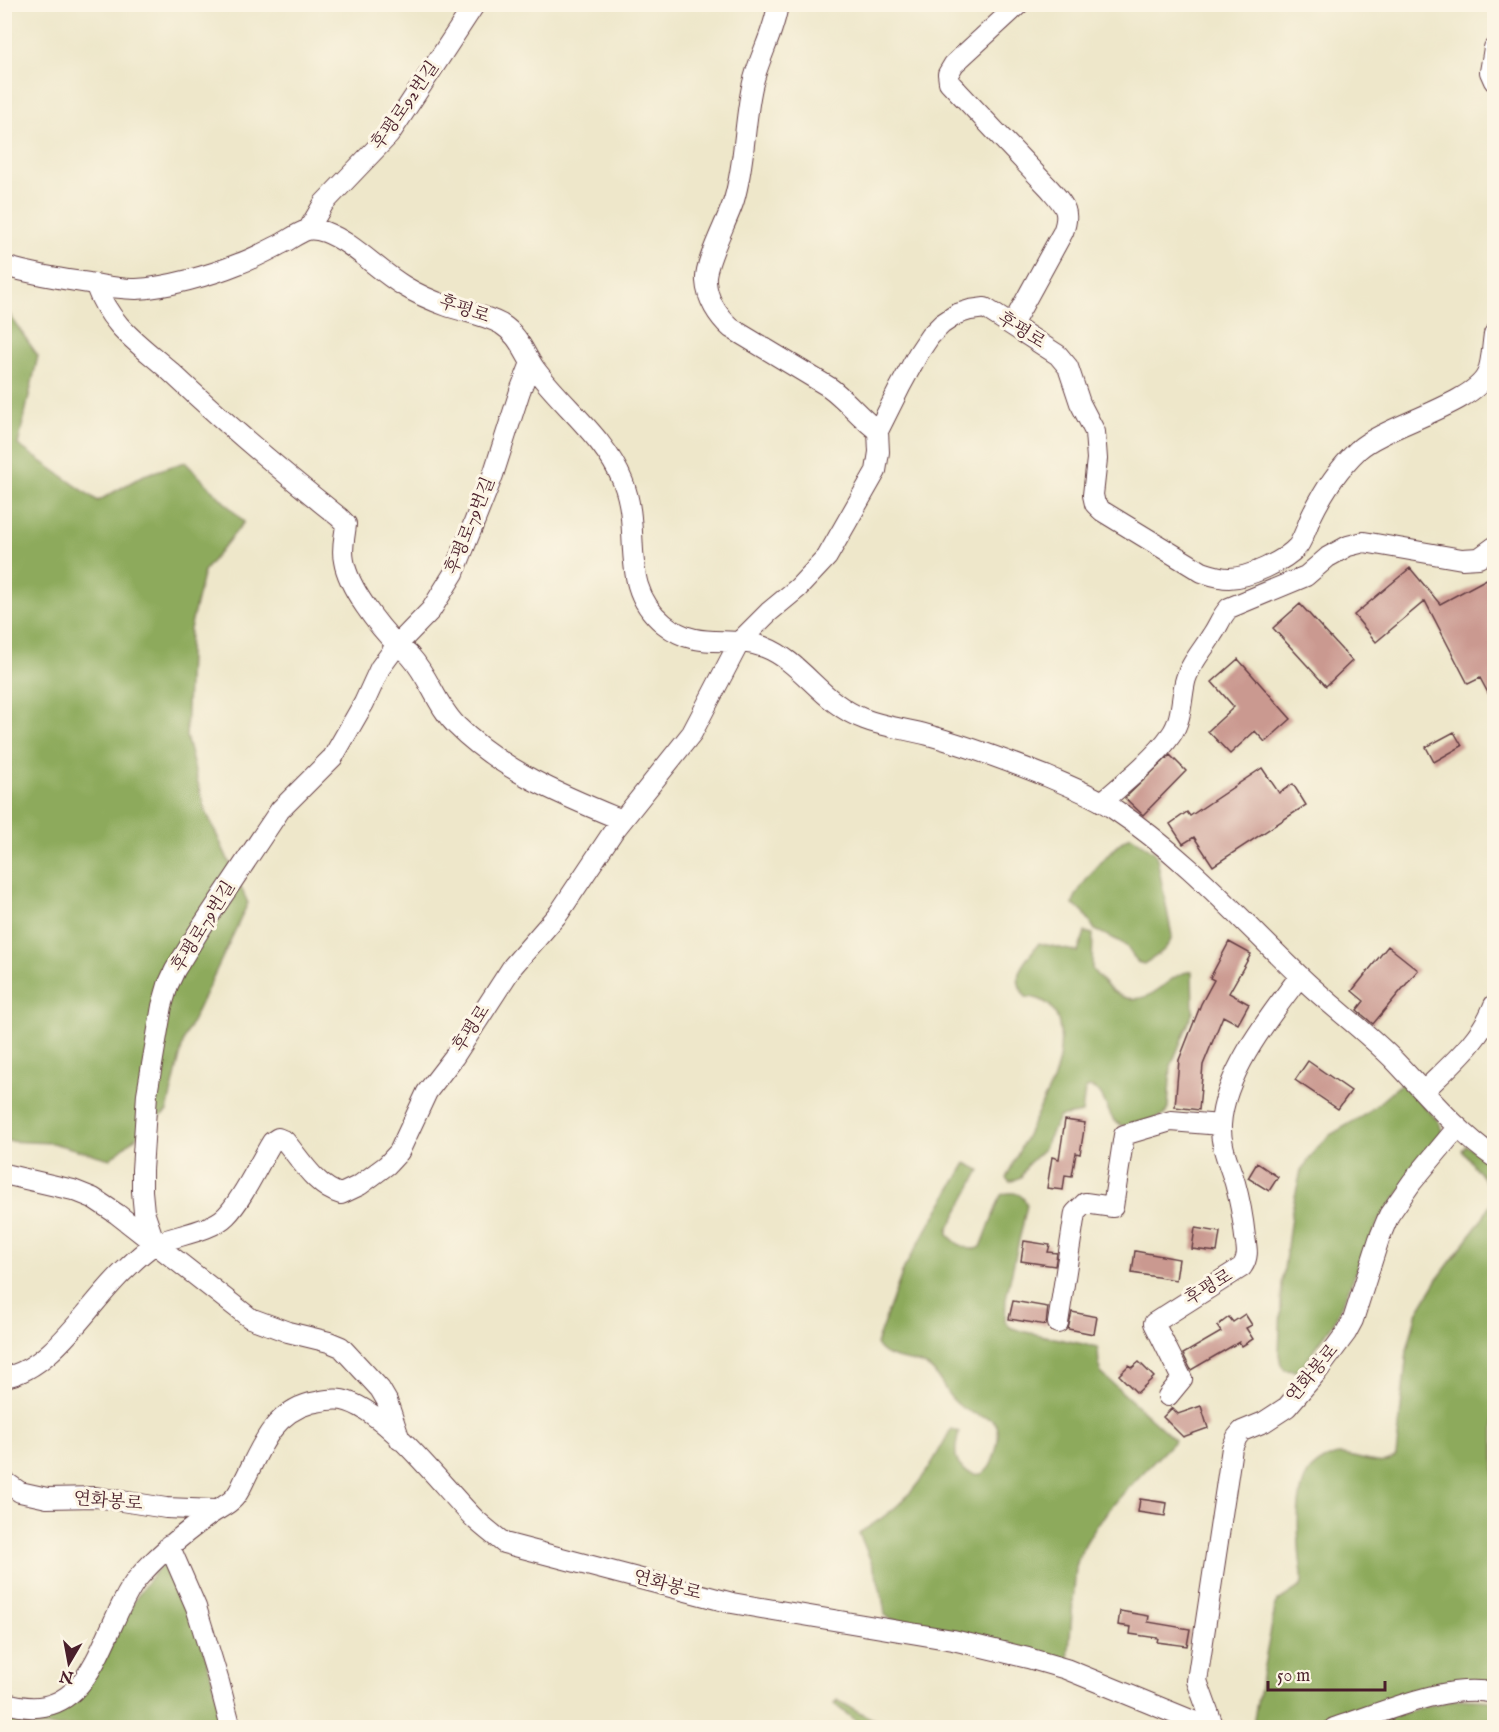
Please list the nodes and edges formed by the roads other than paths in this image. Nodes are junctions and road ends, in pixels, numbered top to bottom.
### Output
1 (475, 4) edge
2 (778, 4) edge
3 (1019, 4) edge
4 (1494, 48) edge
5 (1494, 81) edge
6 (308, 230) junction
7 (4, 266) edge
8 (95, 284) junction
9 (1012, 325) junction
10 (1494, 334) edge
11 (531, 363) junction
12 (878, 431) junction
13 (1494, 548) edge
14 (740, 641) junction
15 (397, 645) junction
16 (1102, 802) junction
17 (622, 820) junction
18 (1300, 976) junction
19 (1494, 1005) edge
20 (1424, 1091) junction
21 (1221, 1125) junction
22 (1457, 1128) junction
23 (1494, 1157) edge
24 (4, 1174) edge
25 (156, 1244) junction
26 (1058, 1323) dead end
27 (4, 1377) edge
28 (1168, 1396) dead end
29 (400, 1440) junction
30 (4, 1481) edge
31 (215, 1510) junction
32 (169, 1545) junction
33 (1494, 1693) edge
34 (4, 1702) edge
35 (231, 1728) edge
36 (1214, 1728) edge
37 (1334, 1728) edge

1 - 6 street, 후평로92번길
2 - 12 street
3 - 9 street
4 - 5 street
6 - 8 street
6 - 11 street, 후평로
7 - 8 street
8 - 15 street
9 - 10 street, 후평로
9 - 12 street, 후평로
11 - 14 street, 후평로
11 - 15 street, 후평로79번길
12 - 14 street, 후평로
13 - 16 street
14 - 16 street, 후평로
14 - 17 street, 후평로
15 - 17 street
15 - 25 street, 후평로79번길
16 - 18 street, 후평로
17 - 25 street, 후평로
18 - 20 street, 후평로
18 - 21 street, 후평로
19 - 20 street
20 - 22 street, 후평로
21 - 26 street
21 - 28 street, 후평로
22 - 23 street, 후평로
22 - 36 street, 연화봉로
24 - 25 street
25 - 27 street
25 - 29 street
29 - 31 street, 연화봉로
29 - 36 street, 연화봉로
30 - 31 street, 연화봉로
31 - 32 street, 연화봉로
32 - 34 street, 연화봉로
32 - 35 street
33 - 37 street

